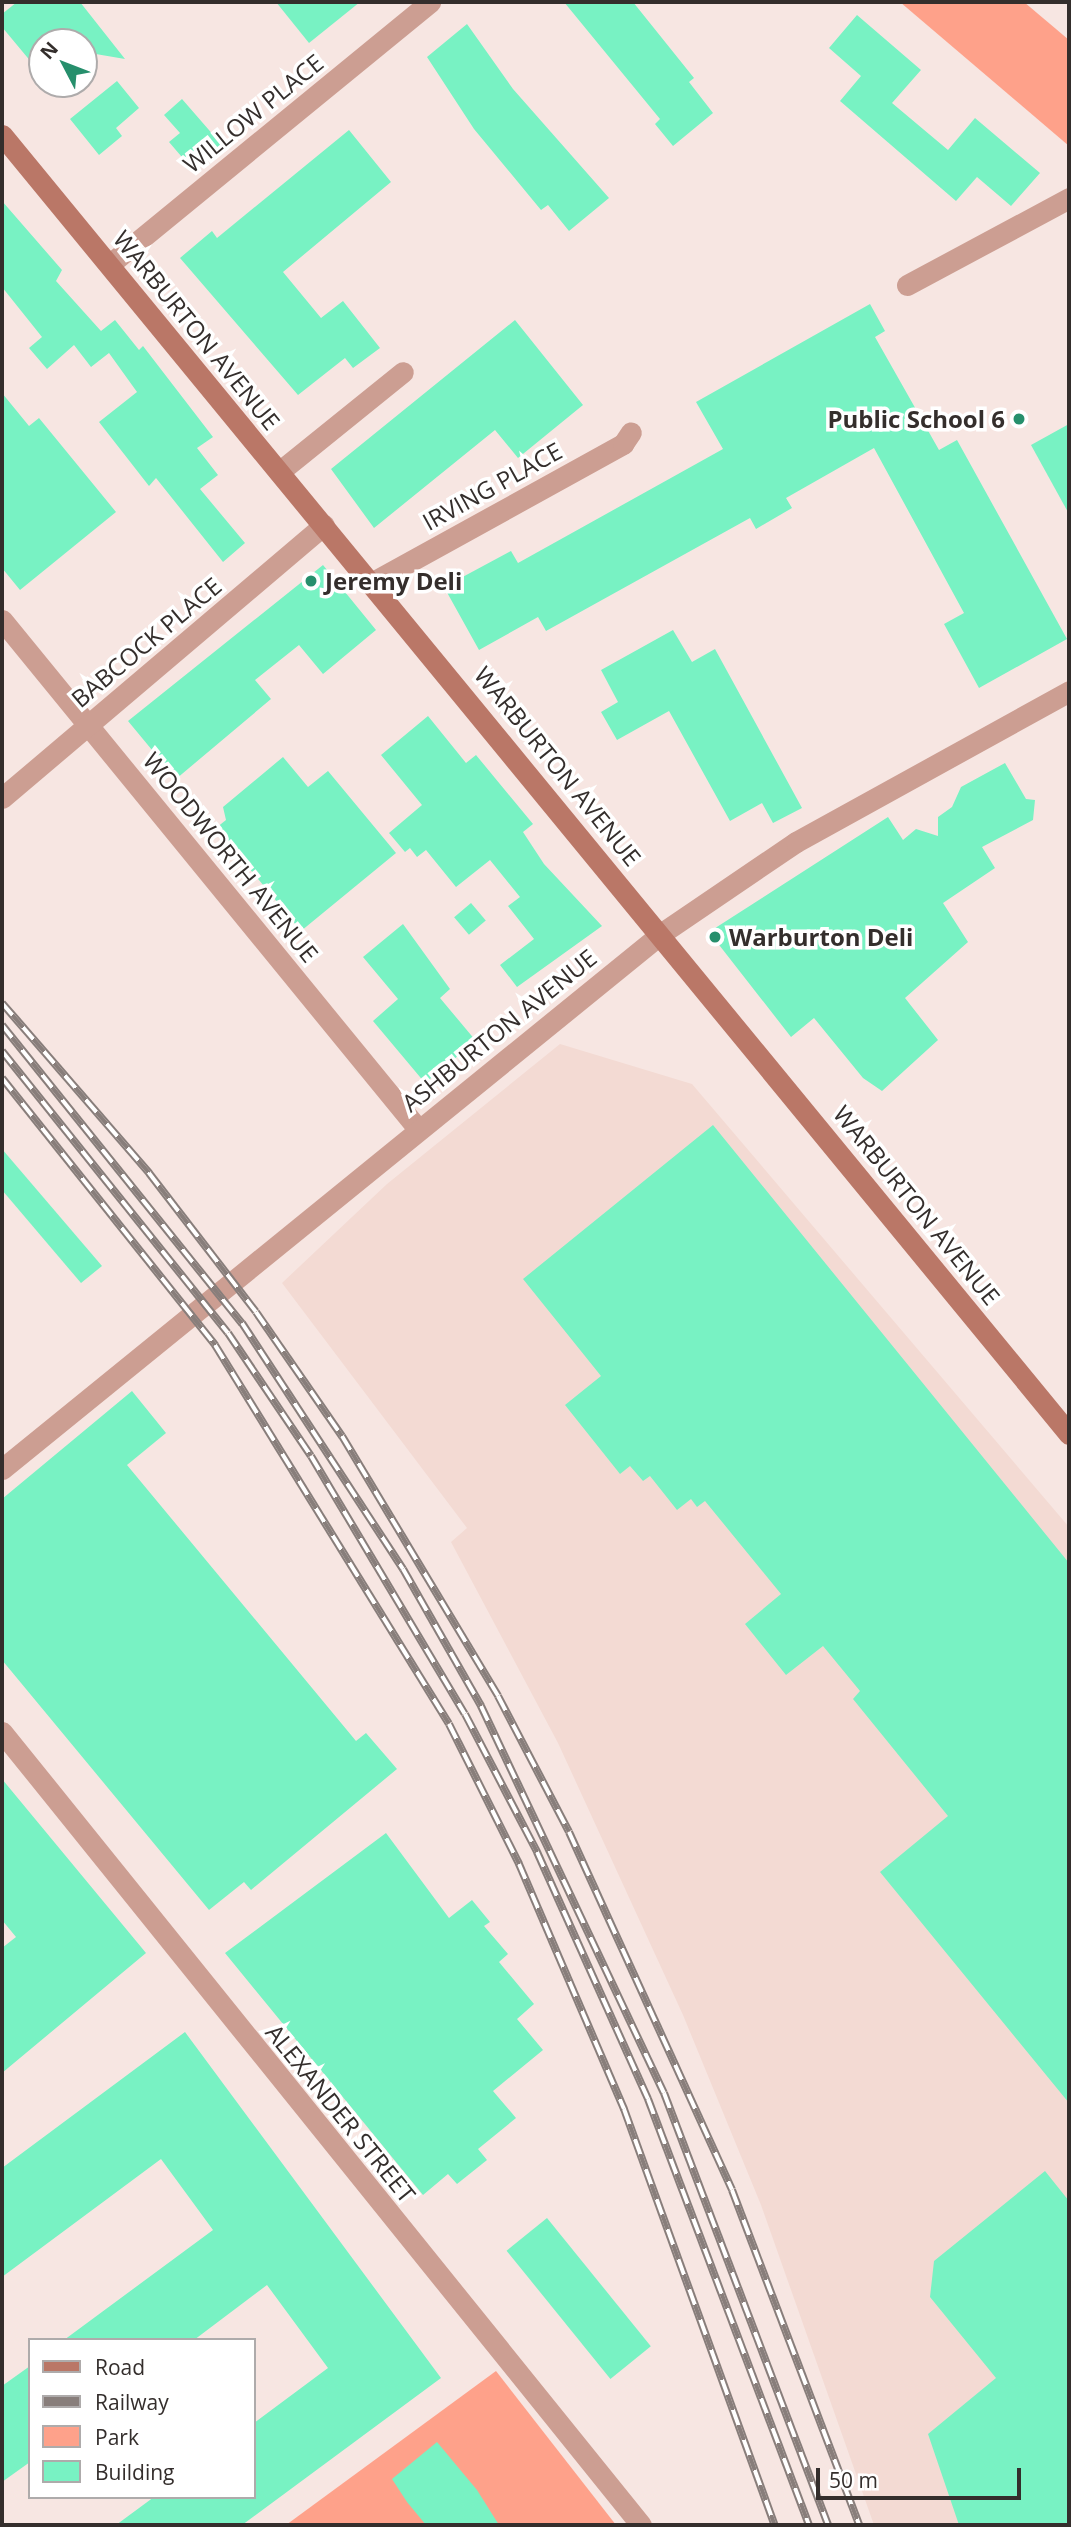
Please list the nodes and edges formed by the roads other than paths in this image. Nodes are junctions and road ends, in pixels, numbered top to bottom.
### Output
1 (430, 2) edge
2 (2, 135) edge
3 (1069, 198) edge
4 (110, 264) junction
5 (907, 285) dead end
6 (403, 372) dead end
7 (631, 432) dead end
8 (279, 472) junction
9 (324, 526) junction
10 (373, 582) junction
11 (2, 620) edge
12 (1069, 691) edge
13 (90, 724) junction
14 (2, 798) edge
15 (662, 933) junction
16 (418, 1129) junction
17 (1069, 1434) edge
18 (2, 1469) edge
19 (2, 1732) edge
20 (640, 2525) edge

1 - 4 street, WILLOW PLACE
2 - 4 street, WARBURTON AVENUE
3 - 5 street
4 - 8 street, WARBURTON AVENUE
6 - 8 street
7 - 10 street, IRVING PLACE
8 - 9 street, WARBURTON AVENUE
9 - 10 street, WARBURTON AVENUE
9 - 13 street, BABCOCK PLACE
10 - 15 street, WARBURTON AVENUE
11 - 13 street, WOODWORTH AVENUE
12 - 15 street, ASHBURTON AVENUE
13 - 14 street, BABCOCK PLACE
13 - 16 street, WOODWORTH AVENUE
15 - 16 street, ASHBURTON AVENUE
15 - 17 street, WARBURTON AVENUE
16 - 18 street, ASHBURTON AVENUE
19 - 20 street, ALEXANDER STREET

